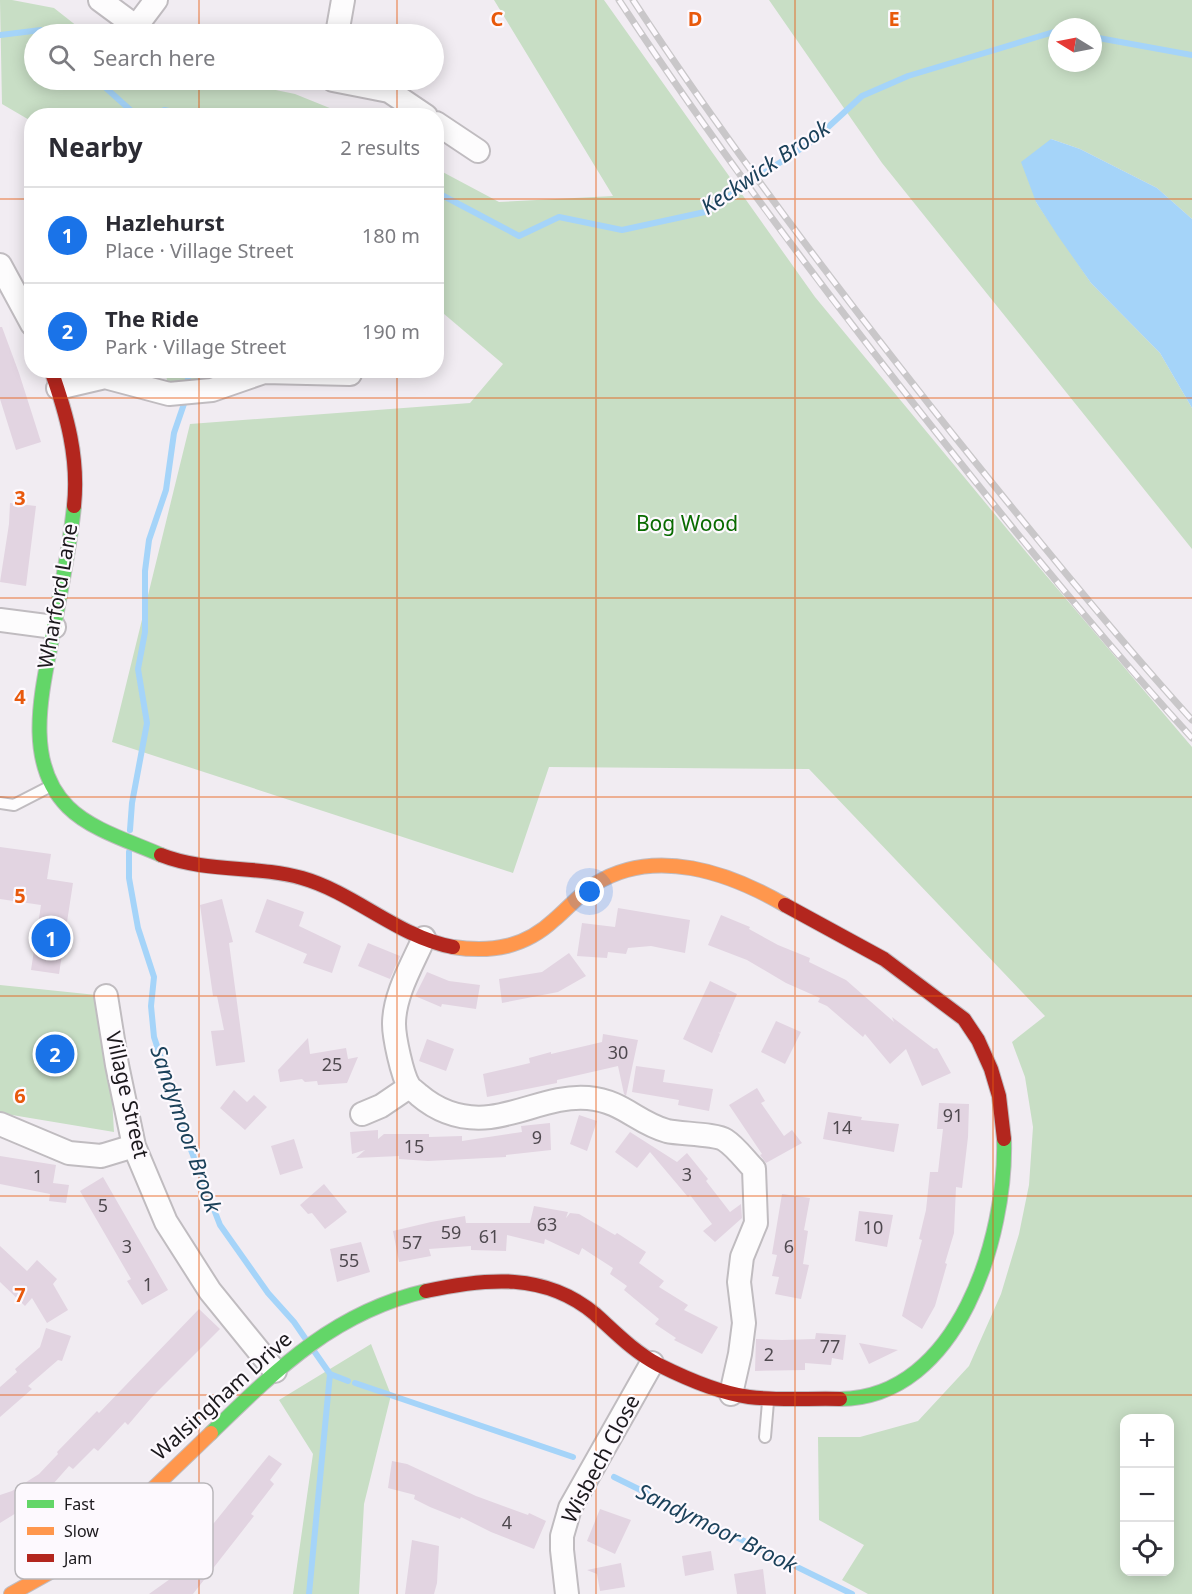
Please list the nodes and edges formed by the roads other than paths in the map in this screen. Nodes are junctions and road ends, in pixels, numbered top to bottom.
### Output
1 (100, 0) edge
2 (156, 0) edge
3 (343, 0) edge
4 (131, 24) edge
5 (144, 24) edge
6 (339, 24) edge
7 (384, 90) edge
8 (414, 108) edge
9 (444, 128) edge
10 (478, 151) dead end
11 (0, 266) edge
12 (24, 310) edge
13 (80, 378) edge
14 (109, 378) edge
15 (247, 378) edge
16 (54, 379) edge
17 (0, 620) edge
18 (54, 627) junction
19 (52, 785) junction
20 (0, 803) edge
21 (107, 831) joint
22 (424, 938) junction
23 (106, 996) dead end
24 (409, 1087) junction
25 (362, 1114) dead end
26 (0, 1124) edge
27 (134, 1146) junction
28 (652, 1362) junction
29 (275, 1371) junction
30 (731, 1394) junction
31 (769, 1399) junction
32 (765, 1437) dead end
33 (159, 1483) edge
34 (38, 1579) edge
35 (11, 1594) edge
36 (567, 1594) edge

1 - 4 street
2 - 5 street
3 - 6 street
7 - 8 street
9 - 10 street
11 - 12 street
13 - 16 street
14 - 15 street
16 - 18 street, Wharford Lane
17 - 18 street
18 - 19 street, Wharford Lane
19 - 20 lane
19 - 21 street, Wharford Lane
21 - 22 street, Walsingham Drive
22 - 24 street
22 - 31 street, Walsingham Drive
23 - 27 street, Village Street
24 - 25 street
24 - 30 street
26 - 27 street
27 - 29 street, Village Street
28 - 29 street, Walsingham Drive
28 - 30 street, Walsingham Drive
28 - 36 street, Wisbech Close
29 - 33 street, Walsingham Drive
30 - 31 street, Walsingham Drive
31 - 32 lane
34 - 35 street, Walsingham Drive

